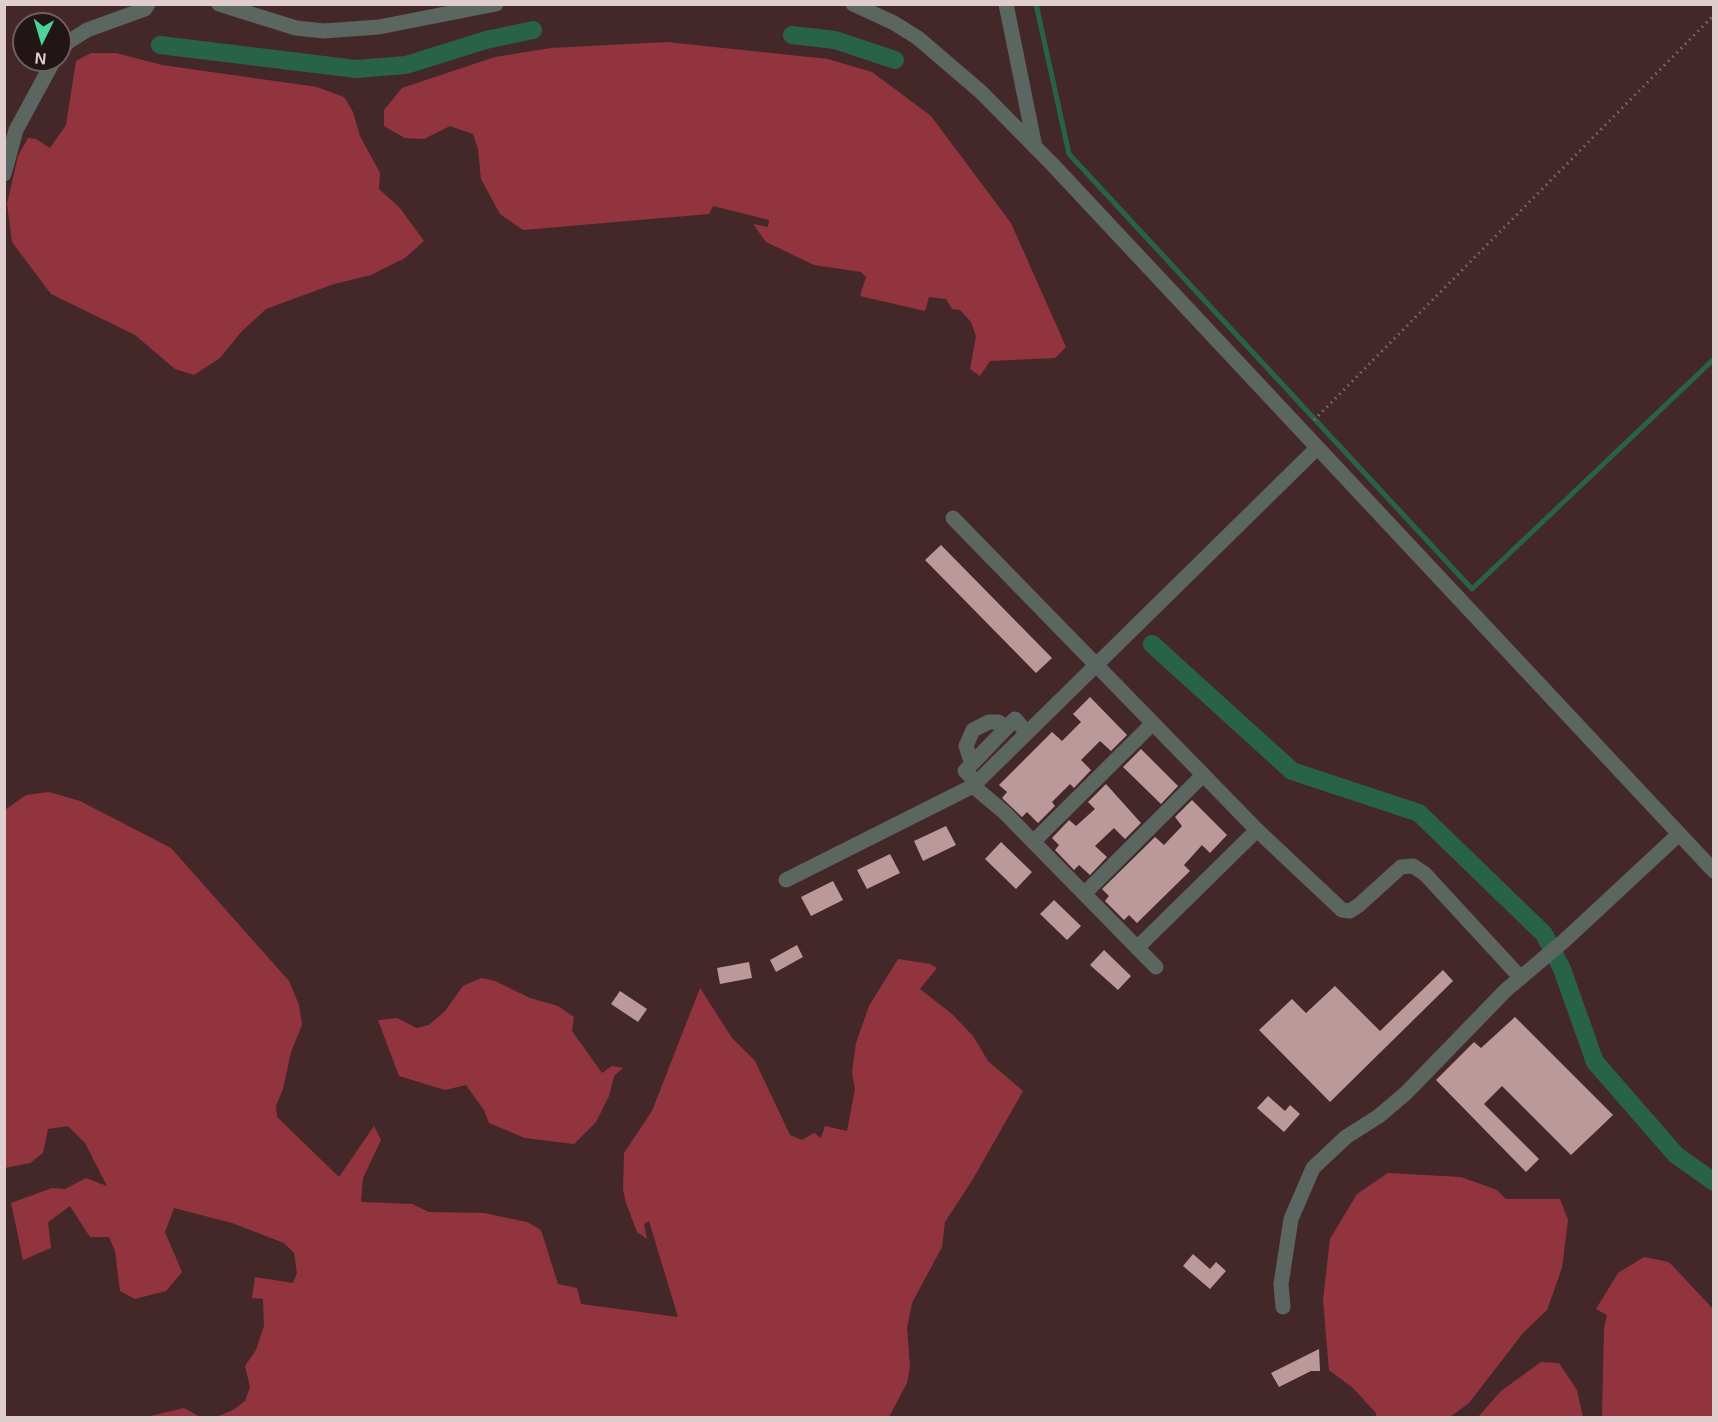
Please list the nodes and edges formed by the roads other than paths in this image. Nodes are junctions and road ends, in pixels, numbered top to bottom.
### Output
1 (148, 4) edge
2 (219, 4) edge
3 (496, 4) edge
4 (853, 4) edge
5 (1006, 4) edge
6 (72, 39) edge
7 (47, 72) edge
8 (1035, 147) junction
9 (4, 174) edge
10 (1317, 448) junction
11 (952, 518) dead end
12 (1095, 666) junction
13 (1152, 724) junction
14 (1007, 727) junction
15 (1027, 733) junction
16 (972, 764) junction
17 (1203, 776) junction
18 (975, 784) junction
19 (1257, 830) junction
20 (1679, 834) junction
21 (1033, 842) junction
22 (1713, 872) edge
23 (786, 880) dead end
24 (1084, 894) junction
25 (1137, 948) junction
26 (1156, 967) dead end
27 (1520, 977) junction
28 (1283, 1306) dead end

1 - 6 street
2 - 3 street
4 - 8 street
5 - 8 street
7 - 9 street
8 - 10 street
10 - 12 street
10 - 20 street
11 - 12 street
12 - 13 street
12 - 15 street
13 - 17 street
13 - 21 street
14 - 15 street
14 - 16 street
14 - 16 street
15 - 18 street
16 - 18 street
17 - 19 street
17 - 24 street
18 - 21 street
18 - 23 street
19 - 25 street
19 - 27 street
20 - 22 street
20 - 27 street
21 - 24 street
24 - 25 street
25 - 26 street
27 - 28 street

